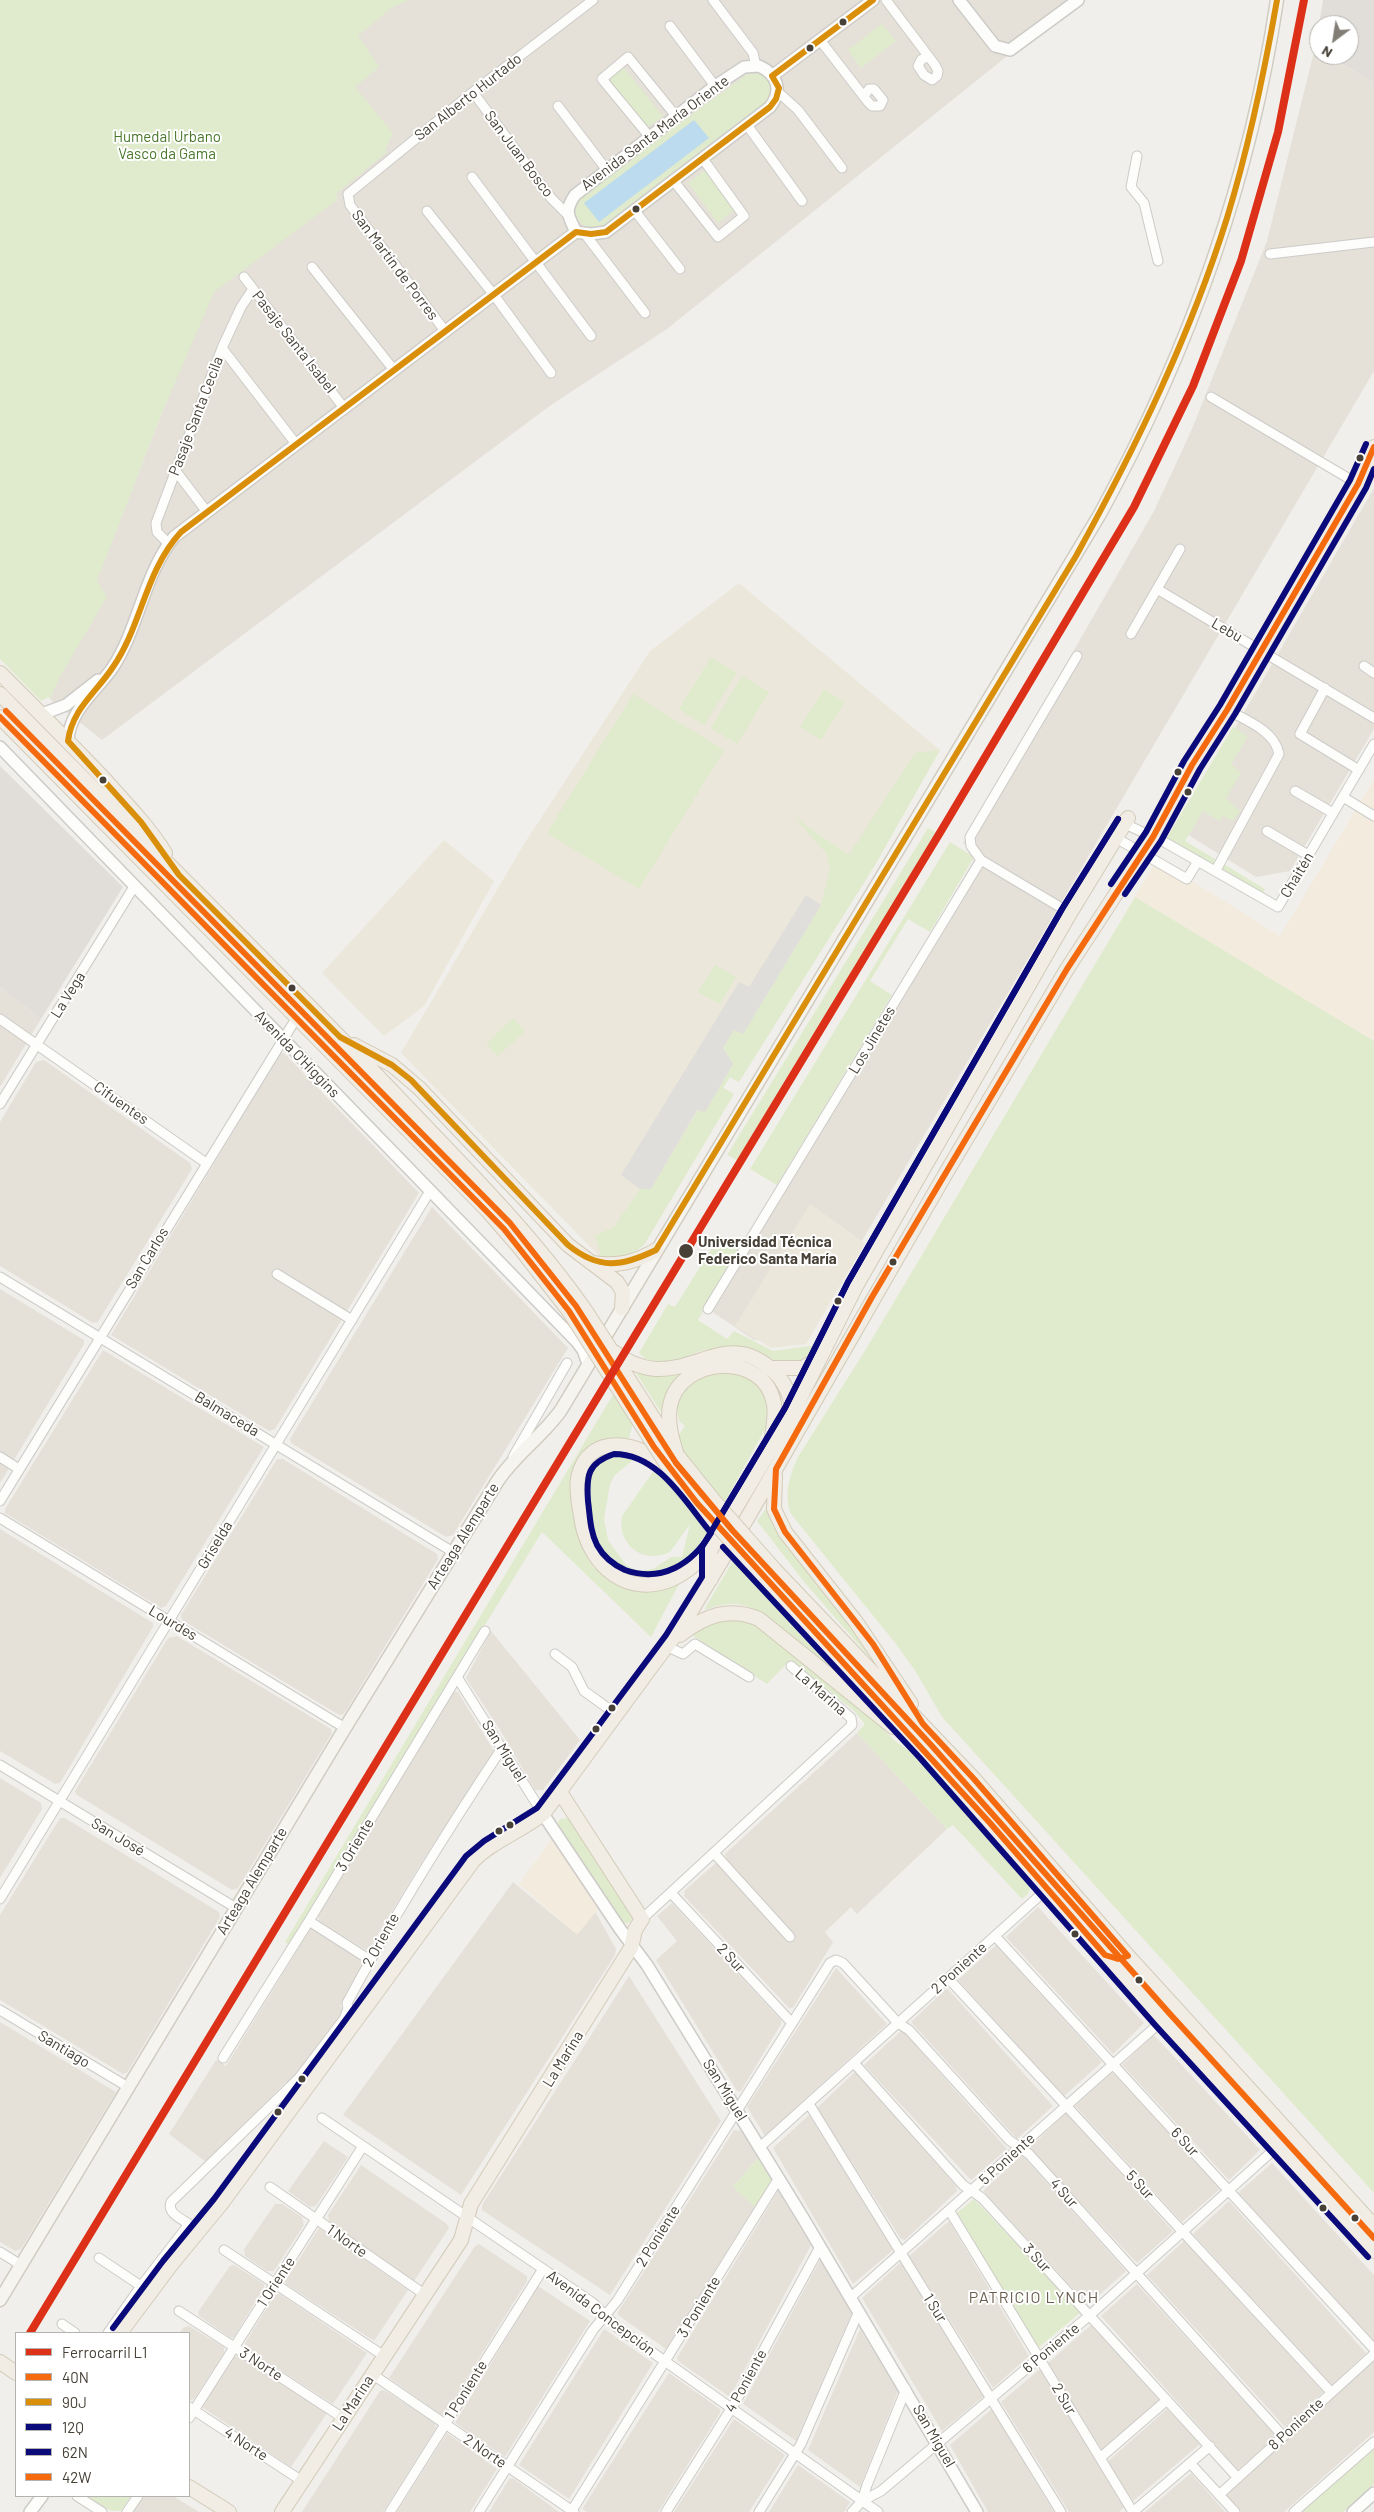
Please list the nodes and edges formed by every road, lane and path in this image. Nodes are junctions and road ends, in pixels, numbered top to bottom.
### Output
1 (593, 0) edge
2 (713, 0) edge
3 (873, 0) edge
4 (886, 0) edge
5 (959, 0) edge
6 (1078, 0) edge
7 (1277, 0) edge
8 (670, 26) dead end
9 (820, 40) junction
10 (928, 56) dead end
11 (756, 66) junction
12 (772, 76) junction
13 (715, 86) junction
14 (473, 92) junction
15 (778, 92) junction
16 (864, 96) dead end
17 (558, 106) dead end
18 (676, 116) junction
19 (747, 125) junction
20 (649, 136) junction
21 (1137, 156) dead end
22 (703, 159) junction
23 (842, 168) dead end
24 (606, 169) junction
25 (472, 177) dead end
26 (673, 180) junction
27 (347, 197) joint
28 (802, 201) dead end
29 (635, 211) junction
30 (427, 212) dead end
31 (567, 214) junction
32 (581, 233) junction
33 (1374, 242) edge
34 (1270, 254) dead end
35 (1158, 261) dead end
36 (536, 263) junction
37 (312, 267) dead end
38 (680, 270) dead end
39 (244, 277) dead end
40 (253, 289) junction
41 (494, 295) junction
42 (646, 313) dead end
43 (445, 332) junction
44 (591, 336) dead end
45 (222, 348) junction
46 (394, 370) junction
47 (551, 373) dead end
48 (1211, 397) dead end
49 (344, 408) junction
50 (296, 444) junction
51 (1374, 447) edge
52 (175, 470) junction
53 (1358, 484) junction
54 (207, 512) junction
55 (169, 544) junction
56 (1180, 549) dead end
57 (1157, 589) junction
58 (1131, 634) dead end
59 (1262, 650) junction
60 (1077, 656) dead end
61 (1364, 666) dead end
62 (1374, 673) edge
63 (0, 674) edge
64 (104, 677) junction
65 (1325, 688) junction
66 (0, 694) edge
67 (1227, 710) junction
68 (42, 714) junction
69 (0, 717) edge
70 (1374, 718) edge
71 (68, 741) junction
72 (1374, 744) edge
73 (0, 747) edge
74 (1359, 770) junction
75 (1295, 791) dead end
76 (1343, 797) junction
77 (1333, 813) junction
78 (1374, 816) edge
79 (1126, 821) joint
80 (1267, 831) dead end
81 (1153, 837) junction
82 (1116, 838) junction
83 (1142, 852) junction
84 (1308, 855) junction
85 (981, 860) junction
86 (1198, 861) junction
87 (1216, 870) junction
88 (179, 875) junction
89 (135, 885) junction
90 (1070, 913) junction
91 (297, 1017) junction
92 (0, 1018) edge
93 (340, 1037) junction
94 (282, 1039) junction
95 (37, 1044) junction
96 (0, 1104) edge
97 (206, 1163) junction
98 (430, 1191) junction
99 (490, 1204) junction
100 (656, 1250) junction
101 (593, 1263) junction
102 (277, 1274) dead end
103 (0, 1277) edge
104 (622, 1308) junction
105 (708, 1309) dead end
106 (352, 1320) junction
107 (99, 1337) junction
108 (611, 1350) junction
109 (819, 1358) junction
110 (567, 1363) dead end
111 (588, 1364) junction
112 (770, 1368) junction
113 (793, 1412) junction
114 (277, 1444) junction
115 (790, 1445) junction
116 (678, 1455) junction
117 (767, 1455) junction
118 (0, 1457) edge
119 (508, 1466) junction
120 (669, 1468) junction
121 (776, 1468) junction
122 (19, 1469) junction
123 (0, 1501) edge
124 (0, 1518) edge
125 (710, 1551) junction
126 (454, 1552) junction
127 (711, 1579) junction
128 (169, 1621) junction
129 (485, 1631) dead end
130 (671, 1643) junction
131 (555, 1654) dead end
132 (791, 1666) dead end
133 (457, 1677) junction
134 (749, 1677) dead end
135 (616, 1714) junction
136 (923, 1724) junction
137 (345, 1728) junction
138 (502, 1748) junction
139 (926, 1752) junction
140 (0, 1766) edge
141 (560, 1792) junction
142 (59, 1801) junction
143 (543, 1814) junction
144 (714, 1853) junction
145 (1047, 1889) junction
146 (670, 1893) junction
147 (0, 1898) edge
148 (236, 1908) junction
149 (642, 1919) junction
150 (309, 1922) junction
151 (995, 1936) junction
152 (790, 1937) dead end
153 (632, 1943) junction
154 (370, 1960) junction
155 (836, 1960) joint
156 (948, 1978) junction
157 (0, 2010) edge
158 (1163, 2020) junction
159 (1187, 2021) junction
160 (792, 2023) junction
161 (898, 2023) junction
162 (223, 2058) dead end
163 (854, 2063) junction
164 (1113, 2064) junction
165 (128, 2087) junction
166 (809, 2104) junction
167 (1066, 2106) junction
168 (737, 2110) junction
169 (322, 2118) dead end
170 (363, 2146) junction
171 (1278, 2146) junction
172 (760, 2147) junction
173 (1020, 2147) junction
174 (779, 2178) junction
175 (270, 2187) dead end
176 (971, 2190) junction
177 (1229, 2191) junction
178 (949, 2210) junction
179 (467, 2218) junction
180 (316, 2219) junction
181 (1374, 2226) edge
182 (1183, 2232) junction
183 (820, 2247) junction
184 (224, 2250) dead end
185 (1374, 2251) edge
186 (0, 2252) edge
187 (901, 2253) junction
188 (99, 2258) dead end
189 (21, 2264) junction
190 (543, 2269) junction
191 (1137, 2274) junction
192 (275, 2283) junction
193 (141, 2286) junction
194 (424, 2294) junction
195 (851, 2297) junction
196 (0, 2300) edge
197 (179, 2311) dead end
198 (859, 2311) junction
199 (606, 2315) junction
200 (1090, 2315) junction
201 (62, 2324) dead end
202 (74, 2332) edge
203 (109, 2332) edge
204 (121, 2332) edge
205 (234, 2347) junction
206 (1374, 2349) edge
207 (1374, 2354) edge
208 (384, 2356) junction
209 (1039, 2358) junction
210 (0, 2362) edge
211 (666, 2362) junction
212 (15, 2372) edge
213 (372, 2374) junction
214 (906, 2389) junction
215 (1331, 2392) junction
216 (992, 2400) junction
217 (1168, 2400) junction
218 (732, 2409) junction
219 (190, 2411) edge
220 (344, 2418) junction
221 (445, 2424) junction
222 (1283, 2436) junction
223 (1374, 2442) edge
224 (938, 2443) junction
225 (1210, 2446) junction
226 (796, 2454) junction
227 (1100, 2458) junction
228 (1190, 2463) junction
229 (508, 2466) junction
230 (1238, 2478) junction
231 (302, 2481) junction
232 (190, 2488) edge
233 (1374, 2493) edge
234 (1219, 2495) junction
235 (41, 2497) edge
236 (79, 2497) edge
237 (137, 2497) edge
238 (862, 2500) junction
239 (30, 2512) edge
240 (102, 2512) edge
241 (128, 2512) edge
242 (229, 2512) edge
243 (282, 2512) edge
244 (390, 2512) edge
245 (479, 2512) edge
246 (572, 2512) edge
247 (666, 2512) edge
248 (759, 2512) edge
249 (852, 2512) edge
250 (878, 2512) edge
251 (977, 2512) edge
252 (1061, 2512) edge
253 (1133, 2512) edge
254 (1235, 2512) edge
255 (1294, 2512) edge
256 (1354, 2512) edge

1 - 14 street, San Alberto Hurtado
2 - 11 street
3 - 9 street
4 - 10 street
5 - 6 street
7 - 100 main road, Arteaga Alemparte
8 - 13 street
9 - 12 street
9 - 16 street
11 - 12 street
11 - 13 street, Avenida Santa María Oriente
12 - 15 street
13 - 18 street, Avenida Santa María Oriente
14 - 27 street, San Alberto Hurtado
14 - 31 street, San Juan Bosco
15 - 19 street
15 - 23 street
17 - 24 street
18 - 20 street, Avenida Santa María Oriente
18 - 20 street
19 - 22 street
19 - 28 street
20 - 24 street, Avenida Santa María Oriente
21 - 35 street
22 - 26 street
22 - 26 street
24 - 31 street, Avenida Santa María Oriente
25 - 36 street
26 - 29 street
27 - 43 street, San Martín de Porres
29 - 32 street
29 - 38 street
30 - 41 street
31 - 32 street
32 - 36 street
32 - 42 street
33 - 34 street
36 - 41 street
36 - 44 street
37 - 46 street
39 - 40 street, Pasaje Santa Isabel
40 - 45 street, Pasaje Santa Cecila
40 - 49 street, Pasaje Santa Isabel
41 - 43 street
41 - 47 street
43 - 46 street
45 - 50 street
45 - 52 street, Pasaje Santa Cecila
46 - 49 street
48 - 53 street
49 - 50 street
50 - 54 street
51 - 53 main road
52 - 54 street
52 - 55 street, Pasaje Santa Cecila
53 - 59 main road
54 - 55 street
55 - 64 street
56 - 57 street
57 - 58 street
57 - 59 street, Lebu
59 - 65 street, Lebu
59 - 67 main road
60 - 85 street
61 - 62 street
63 - 68 main road
64 - 68 street
64 - 71 street
65 - 70 street, Lebu
65 - 74 street
66 - 88 main road, Avenida O'Higgins
67 - 81 main road
67 - 87 street
68 - 71 main road
69 - 91 main road, Avenida O'Higgins
71 - 88 main road
72 - 74 street, Chaitén
73 - 89 street, Avenida O'Higgins
74 - 76 street, Chaitén
75 - 77 street
76 - 77 street, Chaitén
76 - 78 street
77 - 84 street, Chaitén
79 - 81 street, Chaitén
79 - 82 main road
80 - 84 street
81 - 83 main road
81 - 86 street, Chaitén
82 - 83 street
82 - 90 main road
83 - 86 street
83 - 115 main road
84 - 87 street, Chaitén
85 - 90 street
85 - 105 street, Los Jinetes
86 - 87 street, Chaitén
88 - 93 main road, Avenida O'Higgins
89 - 94 street, Avenida O'Higgins
89 - 95 street, La Vega
90 - 109 main road
91 - 94 street, San Carlos
91 - 99 main road, Avenida O'Higgins
92 - 95 street, Cifuentes
93 - 99 main road, Avenida O'Higgins
93 - 101 main road
94 - 97 street, San Carlos
94 - 98 street, Avenida O'Higgins
95 - 96 street, La Vega
95 - 97 street, Cifuentes
97 - 107 street, San Carlos
98 - 106 street, Griselda
98 - 111 street, Avenida O'Higgins
99 - 108 main road, Avenida O'Higgins, bridge
99 - 120 main road, Avenida O'Higgins, bridge
100 - 101 main road
100 - 104 main road, Arteaga Alemparte
101 - 104 main road
102 - 106 street
103 - 107 street, Balmaceda
104 - 111 main road, Arteaga Alemparte
106 - 114 street, Griselda
107 - 114 street, Balmaceda
107 - 122 street, San Carlos
108 - 112 main road
108 - 116 main road, Avenida O'Higgins
109 - 112 main road
109 - 113 main road
110 - 119 street, Arteaga Alemparte
111 - 119 main road, Arteaga Alemparte
112 - 113 main road
113 - 115 main road
113 - 117 main road
114 - 126 street, Balmaceda
114 - 128 street, Griselda
115 - 121 main road
116 - 117 main road
116 - 136 main road, Avenida O'Higgins, bridge
117 - 125 main road
118 - 122 street
119 - 126 main road, Arteaga Alemparte
120 - 125 main road
120 - 139 main road, bridge
121 - 127 main road
121 - 136 main road
122 - 123 street, San Carlos
124 - 128 street, Lourdes
125 - 127 main road
126 - 137 main road, Arteaga Alemparte
127 - 130 main road
128 - 137 street, Lourdes
128 - 142 street, Griselda
129 - 133 street, 3 Oriente
130 - 134 street
130 - 135 main road
130 - 139 main road
131 - 135 street
132 - 144 street, La Marina
133 - 138 street, San Miguel
133 - 150 street, 3 Oriente
135 - 141 main road
136 - 159 main road
137 - 148 main road, Arteaga Alemparte
138 - 143 street, San Miguel
138 - 154 street, 2 Oriente
139 - 145 main road
140 - 142 street, San José
141 - 143 main road
141 - 149 main road
142 - 147 street, Griselda
142 - 148 street, San José
143 - 153 street, San Miguel
143 - 204 main road
144 - 146 street, La Marina
144 - 152 street
145 - 151 street, 2 Poniente
145 - 158 main road
146 - 149 street, La Marina
146 - 160 street, 2 Sur
148 - 165 main road, Arteaga Alemparte
149 - 153 main road, La Marina
150 - 154 street
150 - 162 street, 3 Oriente
151 - 156 street, 2 Poniente
151 - 164 street, 6 Sur
153 - 168 street, San Miguel
153 - 179 main road, La Marina
154 - 193 street, 2 Oriente
155 - 160 street, 2 Poniente
155 - 161 street, 4 Sur
156 - 161 street, 2 Poniente
156 - 167 street, 5 Sur
157 - 165 street, Santiago
158 - 159 main road
158 - 164 street, 5 Poniente
158 - 171 main road
159 - 181 main road
160 - 168 street, 2 Poniente
161 - 163 street, 2 Poniente
161 - 173 street, 4 Sur
163 - 166 street, 2 Poniente
163 - 176 street, 3 Sur
164 - 167 street, 5 Poniente
164 - 177 street, 6 Sur
165 - 189 main road, Arteaga Alemparte
166 - 172 street, 2 Poniente
166 - 187 street, 1 Sur
167 - 173 street, 5 Poniente
167 - 182 street, 5 Sur
168 - 172 street, San Miguel
168 - 199 street, 2 Poniente
169 - 170 street, Avenida Concepción
170 - 179 street, Avenida Concepción
170 - 180 street, 1 Oriente
171 - 177 street, 6 Poniente
171 - 185 main road
172 - 174 street, San Miguel
173 - 176 street, 5 Poniente
173 - 191 street, 4 Sur
174 - 183 street, San Miguel
174 - 211 street, 3 Poniente
175 - 180 street, 1 Norte
176 - 178 street, 5 Poniente
176 - 200 street, 3 Sur
177 - 182 street, 6 Poniente
177 - 206 street, 6 Sur
178 - 187 street, 5 Poniente
178 - 209 street, 2 Sur
179 - 190 street, Avenida Concepción
179 - 194 main road, La Marina
180 - 192 street, 1 Oriente
180 - 194 street, 1 Norte
182 - 191 street, 6 Poniente
182 - 215 street, 5 Sur
183 - 195 street, San Miguel
183 - 218 street, 4 Poniente
184 - 192 street
186 - 189 street
187 - 195 street, 5 Poniente
187 - 216 street, 1 Sur
188 - 193 street
189 - 196 main road, Arteaga Alemparte
190 - 199 street, Avenida Concepción
190 - 221 street, 1 Poniente
191 - 200 street, 6 Poniente
191 - 222 street, 4 Sur
192 - 205 street, 1 Oriente
192 - 208 street
193 - 203 street
194 - 208 main road, La Marina
195 - 198 street, San Miguel
197 - 205 street, 3 Norte
198 - 214 street, San Miguel
198 - 226 street
199 - 211 street, Avenida Concepción
199 - 229 street, 2 Poniente
200 - 209 street, 6 Poniente
200 - 217 street, 3 Sur
201 - 202 street
205 - 219 street, 1 Oriente
205 - 220 street, 3 Norte
207 - 215 street, 8 Poniente
208 - 213 main road, La Marina
209 - 216 street, 6 Poniente
209 - 227 street, 2 Sur
210 - 212 main road
211 - 218 street, Avenida Concepción
211 - 246 street, 3 Poniente
213 - 220 main road, La Marina
213 - 221 street, 2 Norte
214 - 224 street, San Miguel
214 - 238 street, 6 Poniente
215 - 222 street, 8 Poniente
216 - 224 street, 6 Poniente
216 - 252 street, 1 Sur
217 - 225 street, 3 Sur
217 - 227 street
218 - 226 street, Avenida Concepción
218 - 247 street, 4 Poniente
219 - 231 street, 4 Norte
220 - 231 main road, La Marina
221 - 229 street, 2 Norte
221 - 244 street, 1 Poniente
222 - 230 street, 8 Poniente
223 - 255 street
224 - 238 street, 6 Poniente
224 - 251 street, San Miguel
225 - 228 street
225 - 230 street, 3 Sur
226 - 238 street, Avenida Concepción
226 - 248 street
227 - 253 street, 2 Sur
228 - 234 street
228 - 253 street
229 - 245 street, 2 Poniente
229 - 246 street, 2 Norte
230 - 234 street, 8 Poniente
231 - 243 main road, La Marina
232 - 242 main road
233 - 256 street
234 - 254 street
235 - 239 street
236 - 240 street
237 - 241 street
238 - 249 street, 6 Poniente
238 - 250 street, Avenida Concepción

